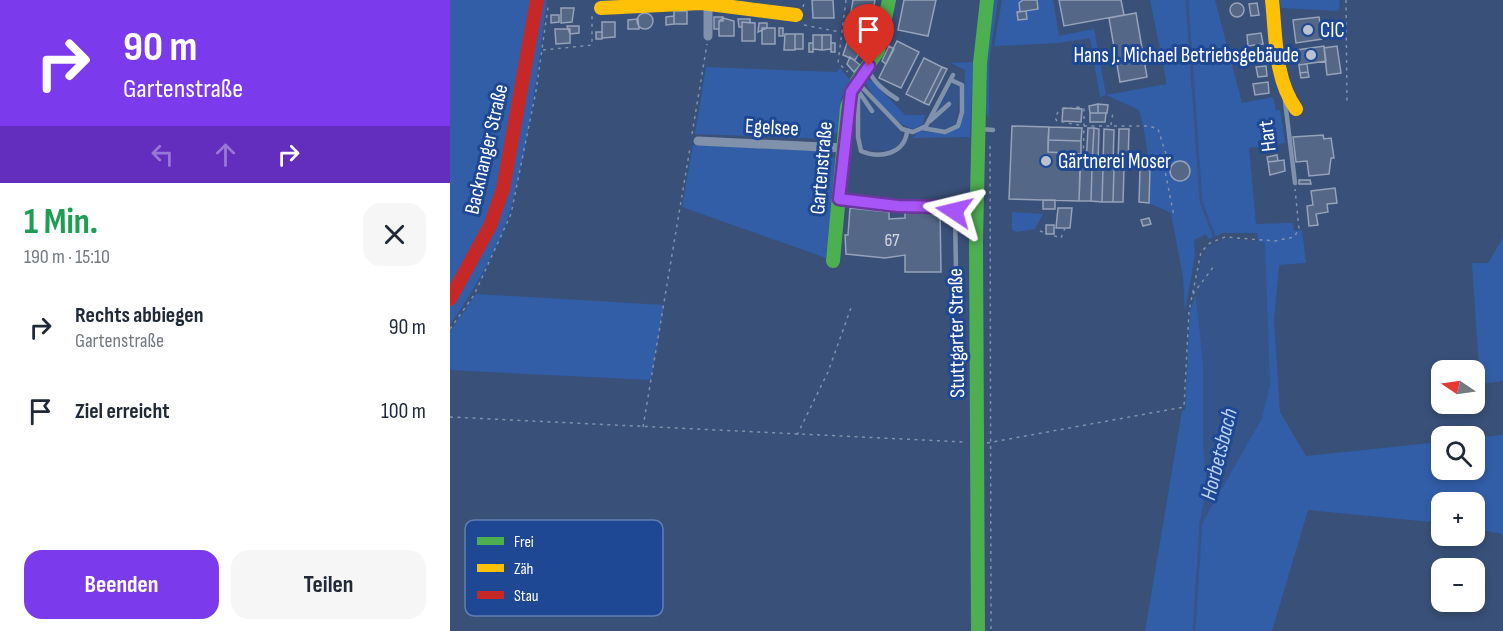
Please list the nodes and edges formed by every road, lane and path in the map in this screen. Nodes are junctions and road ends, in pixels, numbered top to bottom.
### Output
1 (537, 0) edge
2 (549, 0) edge
3 (846, 0) edge
4 (889, 0) edge
5 (987, 0) edge
6 (1272, 0) edge
7 (1346, 0) edge
8 (708, 2) edge
9 (597, 8) joint
10 (796, 15) joint
11 (841, 32) junction
12 (708, 36) joint
13 (869, 66) junction
14 (1283, 84) junction
15 (860, 87) junction
16 (897, 99) dead end
17 (949, 104) dead end
18 (1347, 104) dead end
19 (1296, 109) dead end
20 (872, 111) dead end
21 (1113, 112) dead end
22 (928, 123) junction
23 (1084, 126) junction
24 (1111, 126) junction
25 (922, 128) junction
26 (987, 129) junction
27 (907, 132) junction
28 (699, 141) dead end
29 (843, 148) junction
30 (1148, 168) dead end
31 (1295, 183) joint
32 (839, 199) junction
33 (1174, 216) dead end
34 (1065, 228) dead end
35 (1040, 231) dead end
36 (833, 261) dead end
37 (1214, 266) dead end
38 (956, 269) dead end
39 (1193, 294) junction
40 (450, 299) edge
41 (852, 305) dead end
42 (450, 417) edge
43 (643, 428) junction
44 (796, 436) junction
45 (984, 443) junction
46 (978, 631) edge
47 (991, 631) edge

1 - 40 street, Backnanger Straße
2 - 9 path
3 - 11 path
4 - 13 street, Gartenstraße
5 - 26 street, Stuttgarter Straße
6 - 14 street, Hart
7 - 18 path
8 - 9 street
8 - 10 street
8 - 12 street
10 - 11 path
11 - 15 path
12 - 43 path
13 - 15 street, Gartenstraße
13 - 16 lane
14 - 19 street, Hart
14 - 31 lane, Hart
15 - 20 lane
15 - 27 lane
15 - 27 lane
15 - 29 street, Gartenstraße
17 - 22 lane
21 - 24 path
22 - 25 lane
22 - 25 lane
23 - 23 path
23 - 24 path
23 - 30 path
24 - 33 path
25 - 27 lane
26 - 45 path
26 - 45 street, Stuttgarter Straße
28 - 29 street, Egelsee
29 - 32 street, Gartenstraße
31 - 39 path
32 - 36 street, Gartenstraße
32 - 38 lane
34 - 35 path
37 - 39 path
39 - 45 path
41 - 44 path
42 - 43 path
43 - 44 path
44 - 45 path
45 - 46 street, Stuttgarter Straße
45 - 47 path

